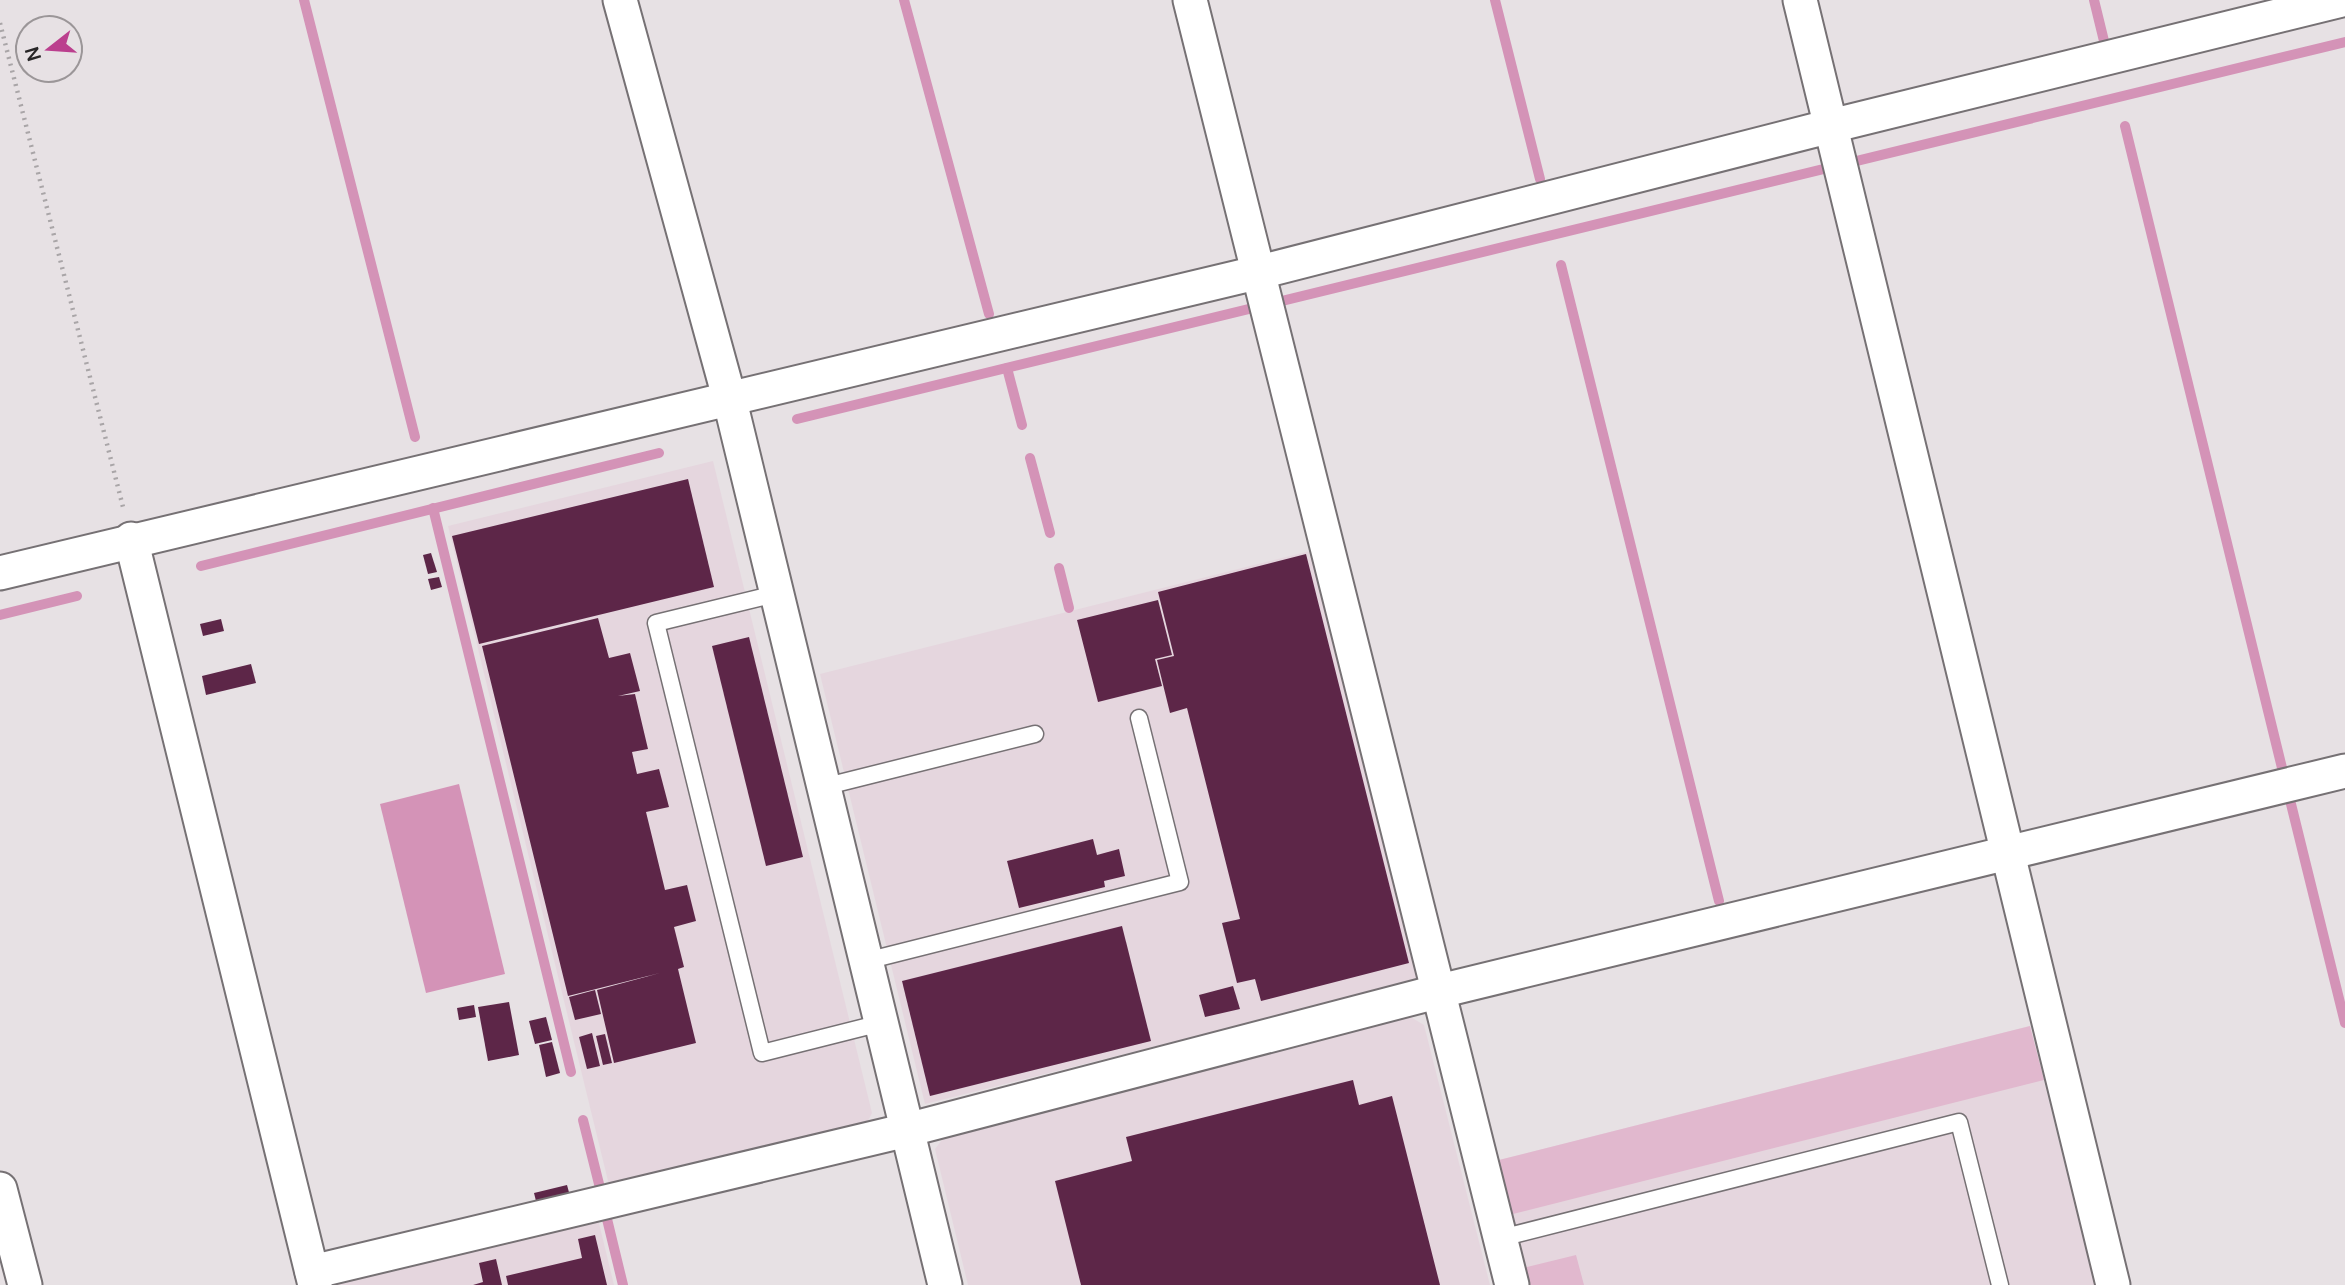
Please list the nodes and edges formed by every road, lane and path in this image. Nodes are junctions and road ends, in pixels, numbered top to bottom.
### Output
1 (620, 0) edge
2 (1190, 0) edge
3 (1800, 0) edge
4 (2342, 0) edge
5 (0, 23) edge
6 (1833, 136) junction
7 (1262, 279) junction
8 (729, 397) junction
9 (131, 539) junction
10 (0, 573) edge
11 (775, 594) junction
12 (1139, 718) dead end
13 (1035, 734) dead end
14 (2345, 771) edge
15 (823, 787) junction
16 (2007, 851) junction
17 (866, 961) junction
18 (1440, 991) junction
19 (881, 1023) junction
20 (907, 1130) junction
21 (0, 1189) edge
22 (1501, 1238) junction
23 (314, 1279) edge
24 (25, 1285) edge
25 (945, 1285) edge
26 (1512, 1285) edge
27 (2000, 1285) edge
28 (2113, 1285) edge

1 - 8 street
2 - 7 street
3 - 6 street
4 - 6 street
5 - 9 path
6 - 7 street
6 - 16 street
7 - 8 street
7 - 18 street
8 - 9 street
8 - 11 street
9 - 10 street
9 - 23 street
11 - 15 street
11 - 19 lane
12 - 17 lane
13 - 15 lane
14 - 16 street
15 - 17 street
16 - 18 street
16 - 28 street
17 - 19 street
18 - 20 street
18 - 22 street
19 - 20 street
20 - 23 street
20 - 25 street
21 - 24 street
22 - 26 street
22 - 27 lane

